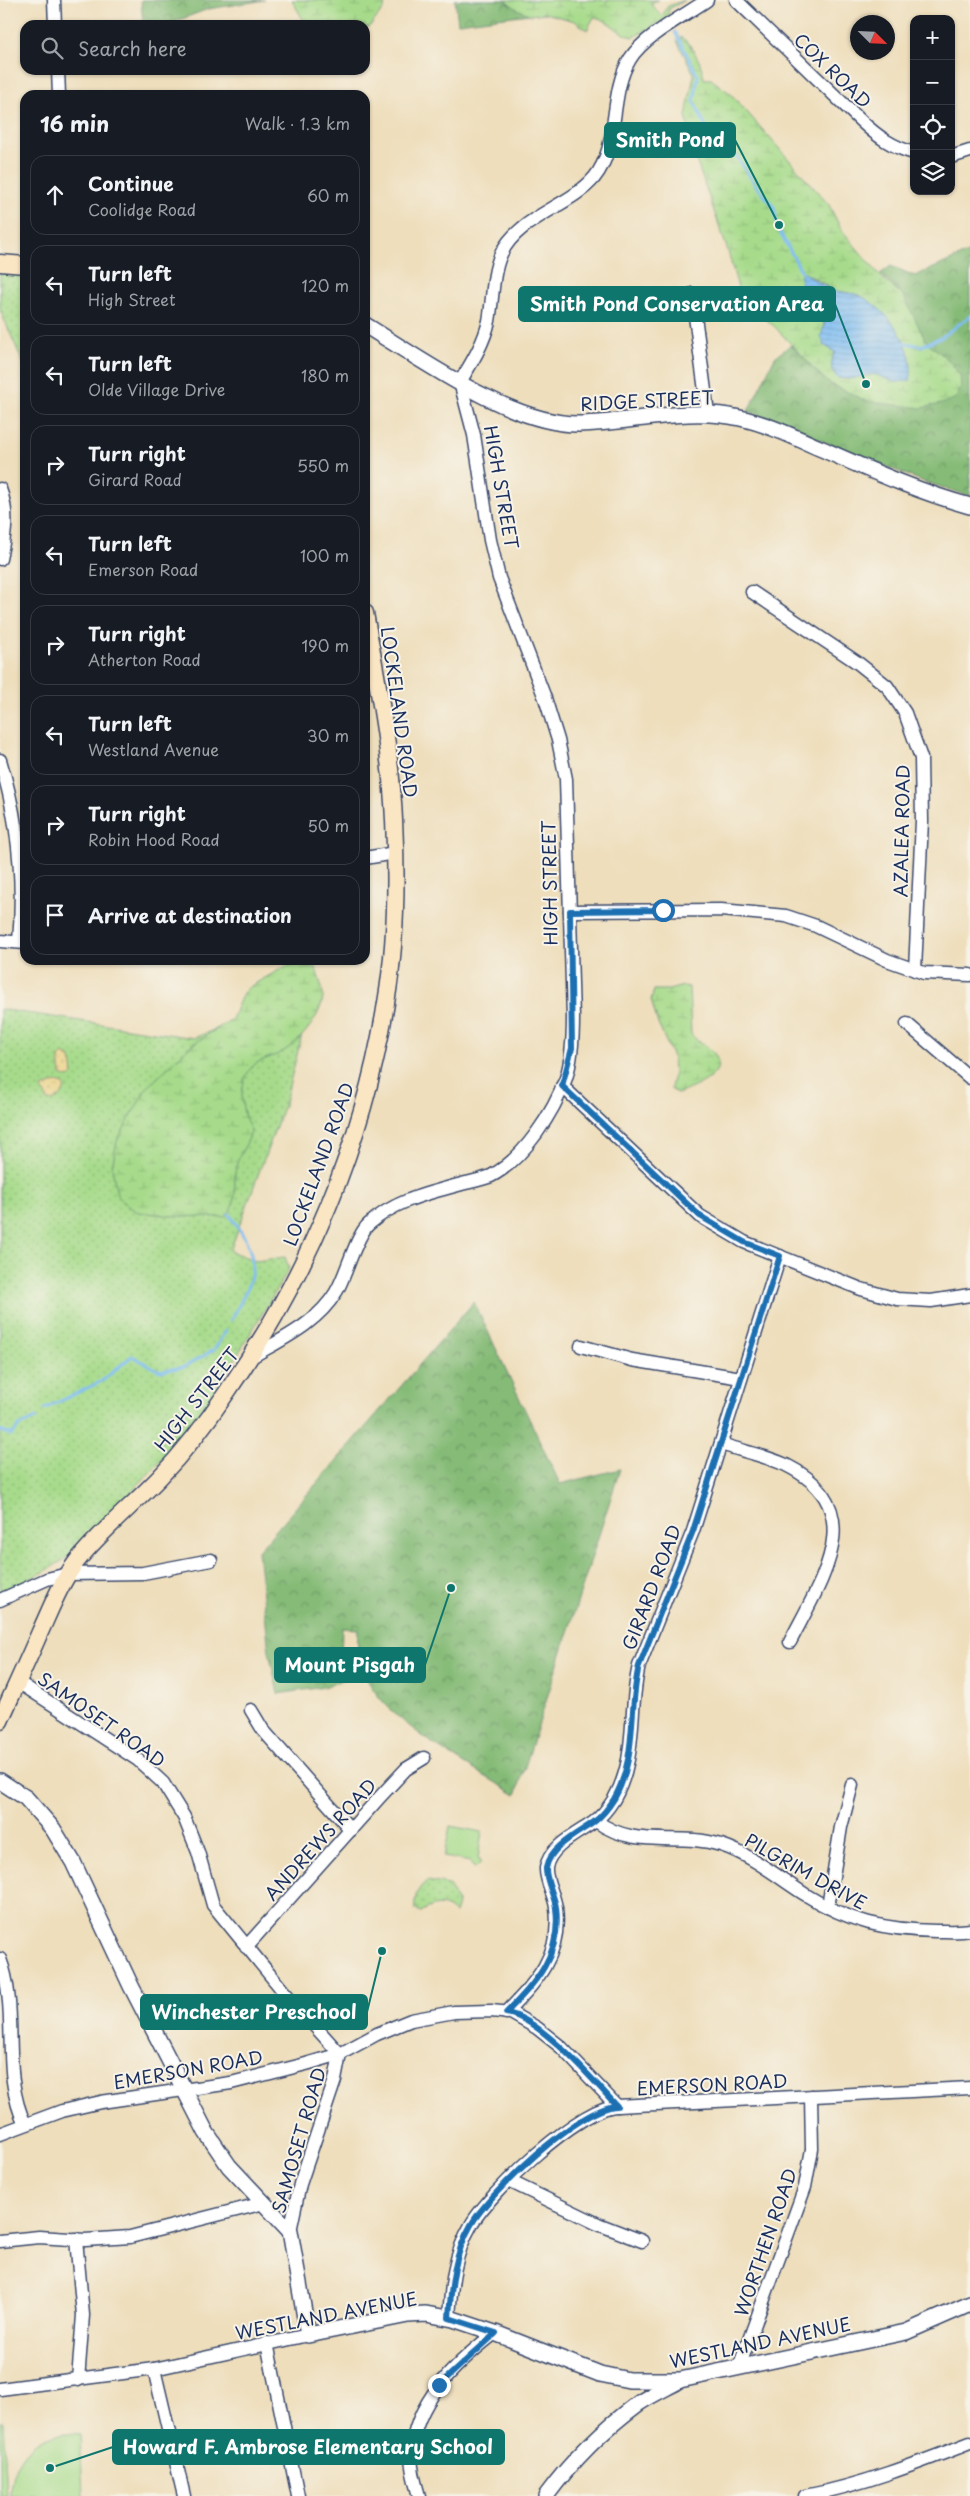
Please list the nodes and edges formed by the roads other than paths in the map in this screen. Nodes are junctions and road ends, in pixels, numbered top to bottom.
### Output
1 (54, 0) edge
2 (707, 0) edge
3 (736, 0) edge
4 (55, 20) edge
5 (58, 75) edge
6 (59, 90) edge
7 (910, 152) edge
8 (970, 152) edge
9 (955, 156) edge
10 (0, 263) edge
11 (20, 265) edge
12 (692, 294) dead end
13 (370, 328) edge
14 (460, 382) junction
15 (708, 413) junction
16 (0, 489) edge
17 (970, 506) edge
18 (0, 559) edge
19 (752, 592) dead end
20 (370, 643) edge
21 (0, 760) edge
22 (395, 852) junction
23 (370, 857) edge
24 (20, 884) edge
25 (570, 911) junction
26 (0, 941) edge
27 (20, 942) edge
28 (915, 970) junction
29 (970, 975) edge
30 (907, 1024) dead end
31 (970, 1078) edge
32 (562, 1086) junction
33 (780, 1256) junction
34 (970, 1295) edge
35 (581, 1346) dead end
36 (249, 1358) junction
37 (741, 1378) junction
38 (721, 1444) junction
39 (211, 1560) dead end
40 (68, 1574) junction
41 (3, 1599) edge
42 (790, 1642) dead end
43 (18, 1682) junction
44 (251, 1710) dead end
45 (0, 1721) edge
46 (424, 1758) dead end
47 (0, 1781) edge
48 (852, 1786) dead end
49 (596, 1821) junction
50 (350, 1830) junction
51 (828, 1907) junction
52 (970, 1930) edge
53 (246, 1947) junction
54 (0, 1958) edge
55 (506, 2013) junction
56 (340, 2054) junction
57 (970, 2088) edge
58 (184, 2090) junction
59 (811, 2096) junction
60 (617, 2106) junction
61 (25, 2124) junction
62 (0, 2134) edge
63 (509, 2181) junction
64 (264, 2203) junction
65 (290, 2232) junction
66 (76, 2239) junction
67 (0, 2240) edge
68 (642, 2241) dead end
69 (970, 2304) edge
70 (449, 2318) junction
71 (496, 2333) junction
72 (308, 2335) junction
73 (267, 2343) junction
74 (739, 2367) junction
75 (154, 2369) junction
76 (78, 2380) junction
77 (680, 2380) junction
78 (0, 2389) edge
79 (970, 2443) edge
80 (184, 2496) edge
81 (298, 2496) edge
82 (418, 2496) edge
83 (546, 2496) edge
84 (805, 2496) edge

1 - 4 street
2 - 14 street
3 - 7 street, COX ROAD
5 - 6 street
8 - 9 street
10 - 11 main road
12 - 15 street
13 - 14 street, RIDGE STREET
14 - 15 street, RIDGE STREET
14 - 25 street, HIGH STREET
15 - 17 street, RIDGE STREET
16 - 18 street
19 - 28 street, AZALEA ROAD
20 - 22 main road, LOCKELAND ROAD
21 - 24 street
22 - 23 street
22 - 36 main road, LOCKELAND ROAD
25 - 28 street
25 - 32 street, HIGH STREET
26 - 27 street
28 - 29 street
30 - 31 street
32 - 33 street
32 - 36 street, HIGH STREET
33 - 34 street
33 - 37 street, GIRARD ROAD
35 - 37 street
36 - 40 main road, HIGH STREET
37 - 38 street, GIRARD ROAD
38 - 42 street
38 - 49 street, GIRARD ROAD
39 - 40 street
40 - 41 street
40 - 43 main road, HIGH STREET
43 - 45 main road, HIGH STREET
43 - 53 street, SAMOSET ROAD
44 - 50 street
46 - 50 street, ANDREWS ROAD
47 - 58 street
48 - 51 street
49 - 51 street, PILGRIM DRIVE
49 - 55 street, GIRARD ROAD
50 - 53 street, ANDREWS ROAD
51 - 52 street, PILGRIM DRIVE
53 - 56 street, SAMOSET ROAD
54 - 61 street
55 - 56 street, EMERSON ROAD
55 - 60 street, EMERSON ROAD
56 - 58 street, EMERSON ROAD
56 - 65 street, SAMOSET ROAD
57 - 59 street, EMERSON ROAD
58 - 61 street, EMERSON ROAD
58 - 64 street
59 - 60 street, EMERSON ROAD
59 - 74 street, WORTHEN ROAD
60 - 63 street
61 - 62 street, EMERSON ROAD
63 - 68 street
63 - 70 street
64 - 65 street
64 - 66 street
65 - 72 street
66 - 67 street
66 - 76 street
69 - 74 street, WESTLAND AVENUE
70 - 71 street, WESTLAND AVENUE
70 - 72 street, WESTLAND AVENUE
71 - 77 street, WESTLAND AVENUE
71 - 82 street
72 - 73 street, WESTLAND AVENUE
73 - 75 street, WESTLAND AVENUE
73 - 81 street
74 - 77 street, WESTLAND AVENUE
75 - 76 street, WESTLAND AVENUE
75 - 80 street
76 - 78 street, WESTLAND AVENUE
77 - 83 street
79 - 84 street

